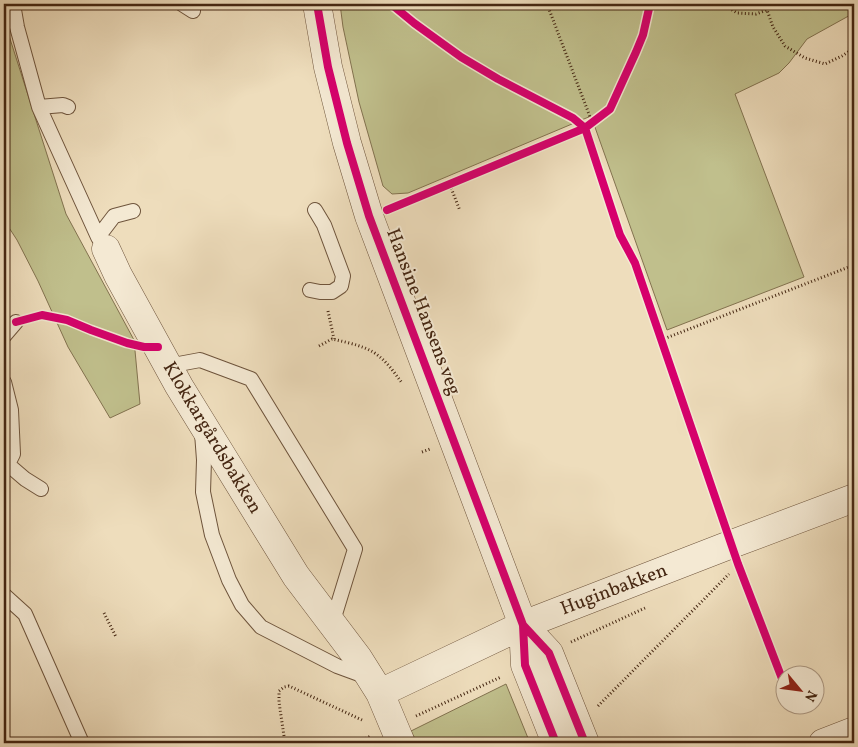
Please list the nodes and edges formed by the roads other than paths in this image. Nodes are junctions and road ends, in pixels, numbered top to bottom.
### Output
1 (13, 4) edge
2 (317, 4) edge
3 (40, 107) junction
4 (68, 107) dead end
5 (314, 210) dead end
6 (133, 211) dead end
7 (102, 243) junction
8 (310, 290) dead end
9 (16, 322) dead end
10 (4, 336) edge
11 (168, 366) junction
12 (4, 382) edge
13 (202, 422) junction
14 (6, 462) edge
15 (41, 489) dead end
16 (854, 498) edge
17 (4, 595) edge
18 (332, 624) junction
19 (523, 625) junction
20 (375, 686) junction
21 (854, 731) edge
22 (82, 743) edge
23 (401, 743) edge
24 (556, 743) edge
25 (585, 743) edge
26 (823, 743) edge

1 - 3 lane, Klokkargårdsbakken
2 - 19 street, Hansine Hansens veg
3 - 4 lane
3 - 7 lane, Klokkargårdsbakken
5 - 8 lane
6 - 7 lane
7 - 11 street, Klokkargårdsbakken
9 - 10 lane
11 - 13 street, Klokkargårdsbakken
11 - 18 lane
12 - 14 lane
13 - 18 street, Klokkargårdsbakken
13 - 20 lane
14 - 15 lane
16 - 19 street, Huginbakken
17 - 22 lane
18 - 20 street, Klokkargårdsbakken
19 - 20 street, Huginbakken
19 - 24 street, Hansine Hansens veg
19 - 25 street, Hansine Hansens veg
20 - 23 street, Klokkargårdsbakken
21 - 26 street

